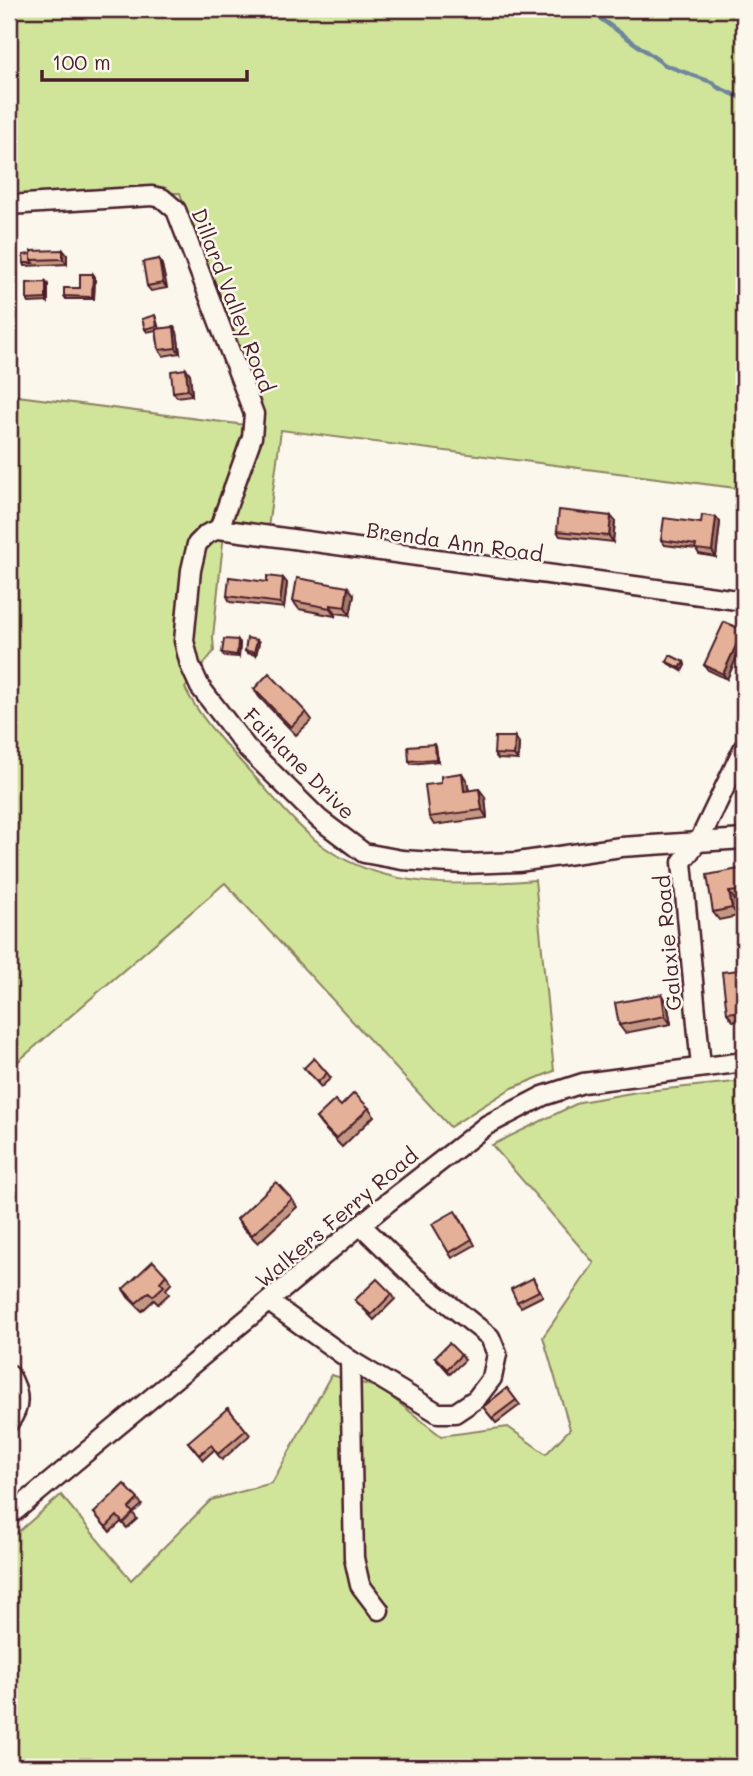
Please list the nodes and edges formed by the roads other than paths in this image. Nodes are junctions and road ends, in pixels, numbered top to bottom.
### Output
1 (9, 205) edge
2 (219, 529) junction
3 (744, 601) edge
4 (744, 747) edge
5 (744, 839) edge
6 (696, 844) junction
7 (744, 1062) edge
8 (701, 1067) junction
9 (361, 1225) junction
10 (269, 1302) junction
11 (350, 1360) junction
12 (9, 1374) edge
13 (9, 1422) edge
14 (9, 1516) edge
15 (379, 1610) dead end

1 - 2 street, Dillard Valley Road
2 - 3 street, Brenda Ann Road
2 - 6 street, Fairlane Drive
4 - 6 street, Galaxie Road
5 - 6 street, Fairlane Drive
6 - 8 street, Galaxie Road
7 - 8 street, Walkers Ferry Road
8 - 9 street, Walkers Ferry Road
9 - 10 street, Walkers Ferry Road
9 - 11 street
10 - 11 street
10 - 14 street, Walkers Ferry Road
11 - 15 street
12 - 13 street

